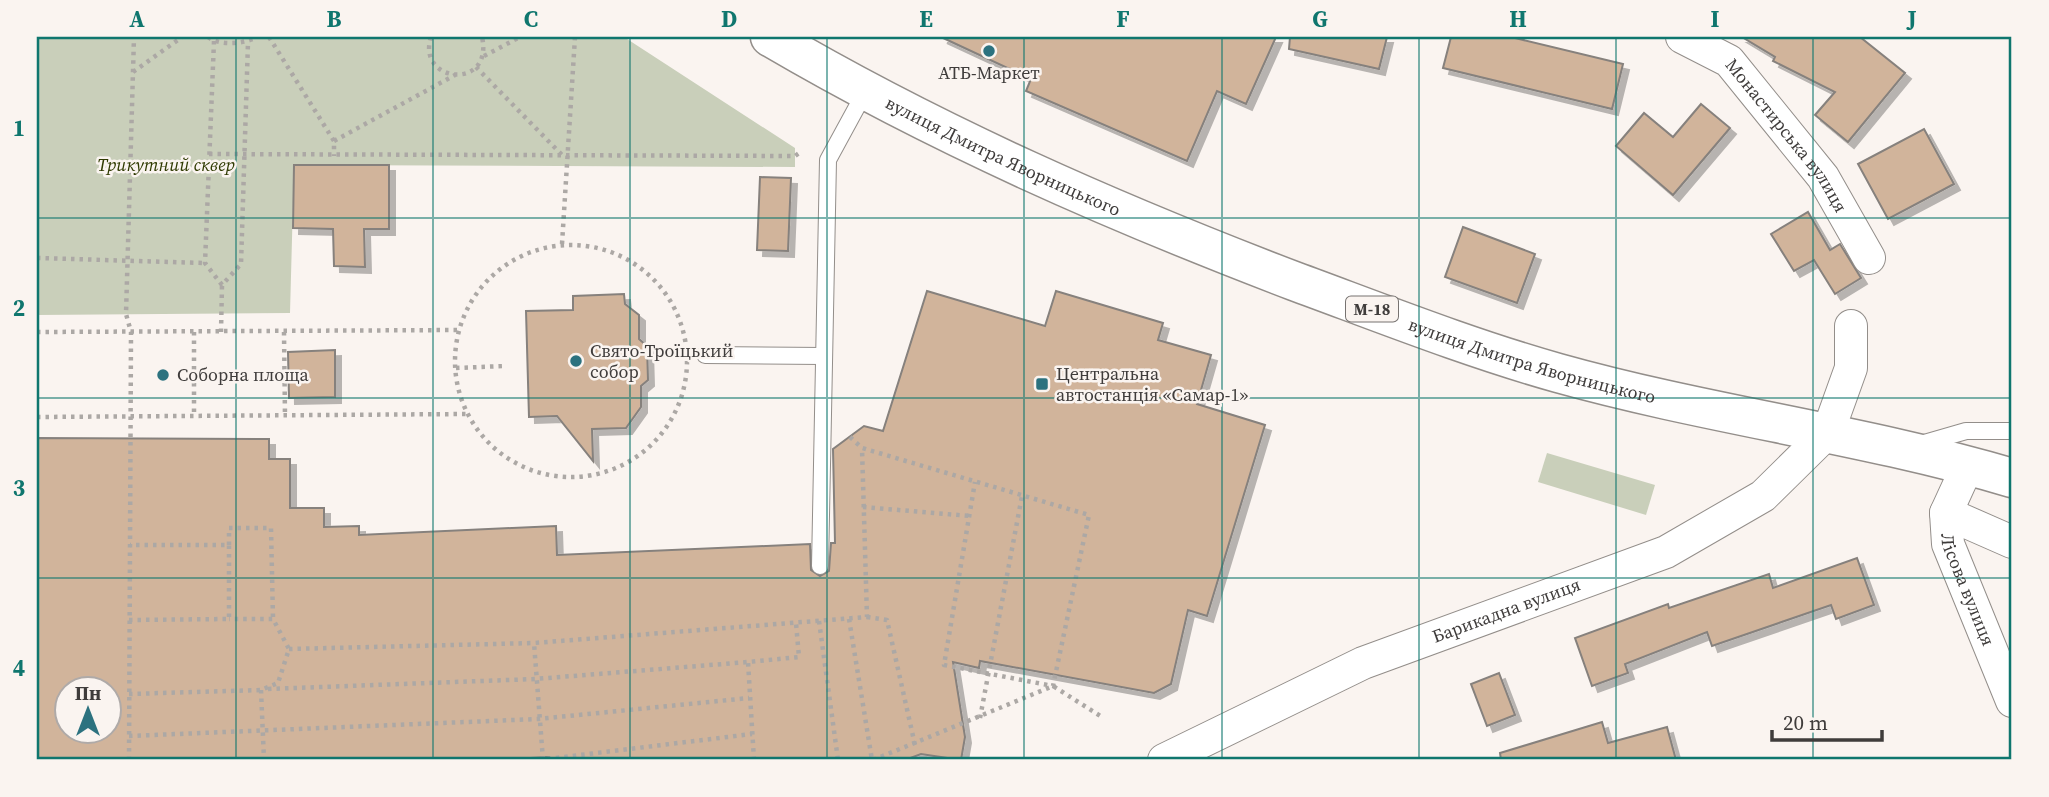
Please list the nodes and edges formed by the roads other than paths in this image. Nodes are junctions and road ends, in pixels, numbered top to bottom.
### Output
1 (770, 37) edge
2 (1682, 37) edge
3 (864, 92) junction
4 (1869, 258) dead end
5 (1851, 326) dead end
6 (705, 355) dead end
7 (824, 356) junction
8 (2012, 431) edge
9 (1828, 432) junction
10 (1905, 449) junction
11 (1968, 465) junction
12 (2012, 478) edge
13 (1946, 513) junction
14 (2012, 542) edge
15 (820, 566) dead end
16 (2012, 701) edge
17 (1164, 760) edge

1 - 3 highway, вулиця Дмитра Яворницького / М-18
2 - 4 street, Монастирська вулиця
3 - 7 lane
3 - 9 highway, вулиця Дмитра Яворницького / М-18
5 - 9 street
6 - 7 lane
7 - 15 lane
8 - 10 lane
9 - 10 highway, вулиця Дмитра Яворницького / М-18
9 - 17 street, Барикадна вулиця
10 - 11 highway, вулиця Дмитра Яворницького / М-18
11 - 12 highway, вулиця Дмитра Яворницького / М-18
11 - 13 street, Лісова вулиця
13 - 14 street, Лісова вулиця
13 - 16 street, Лісова вулиця

